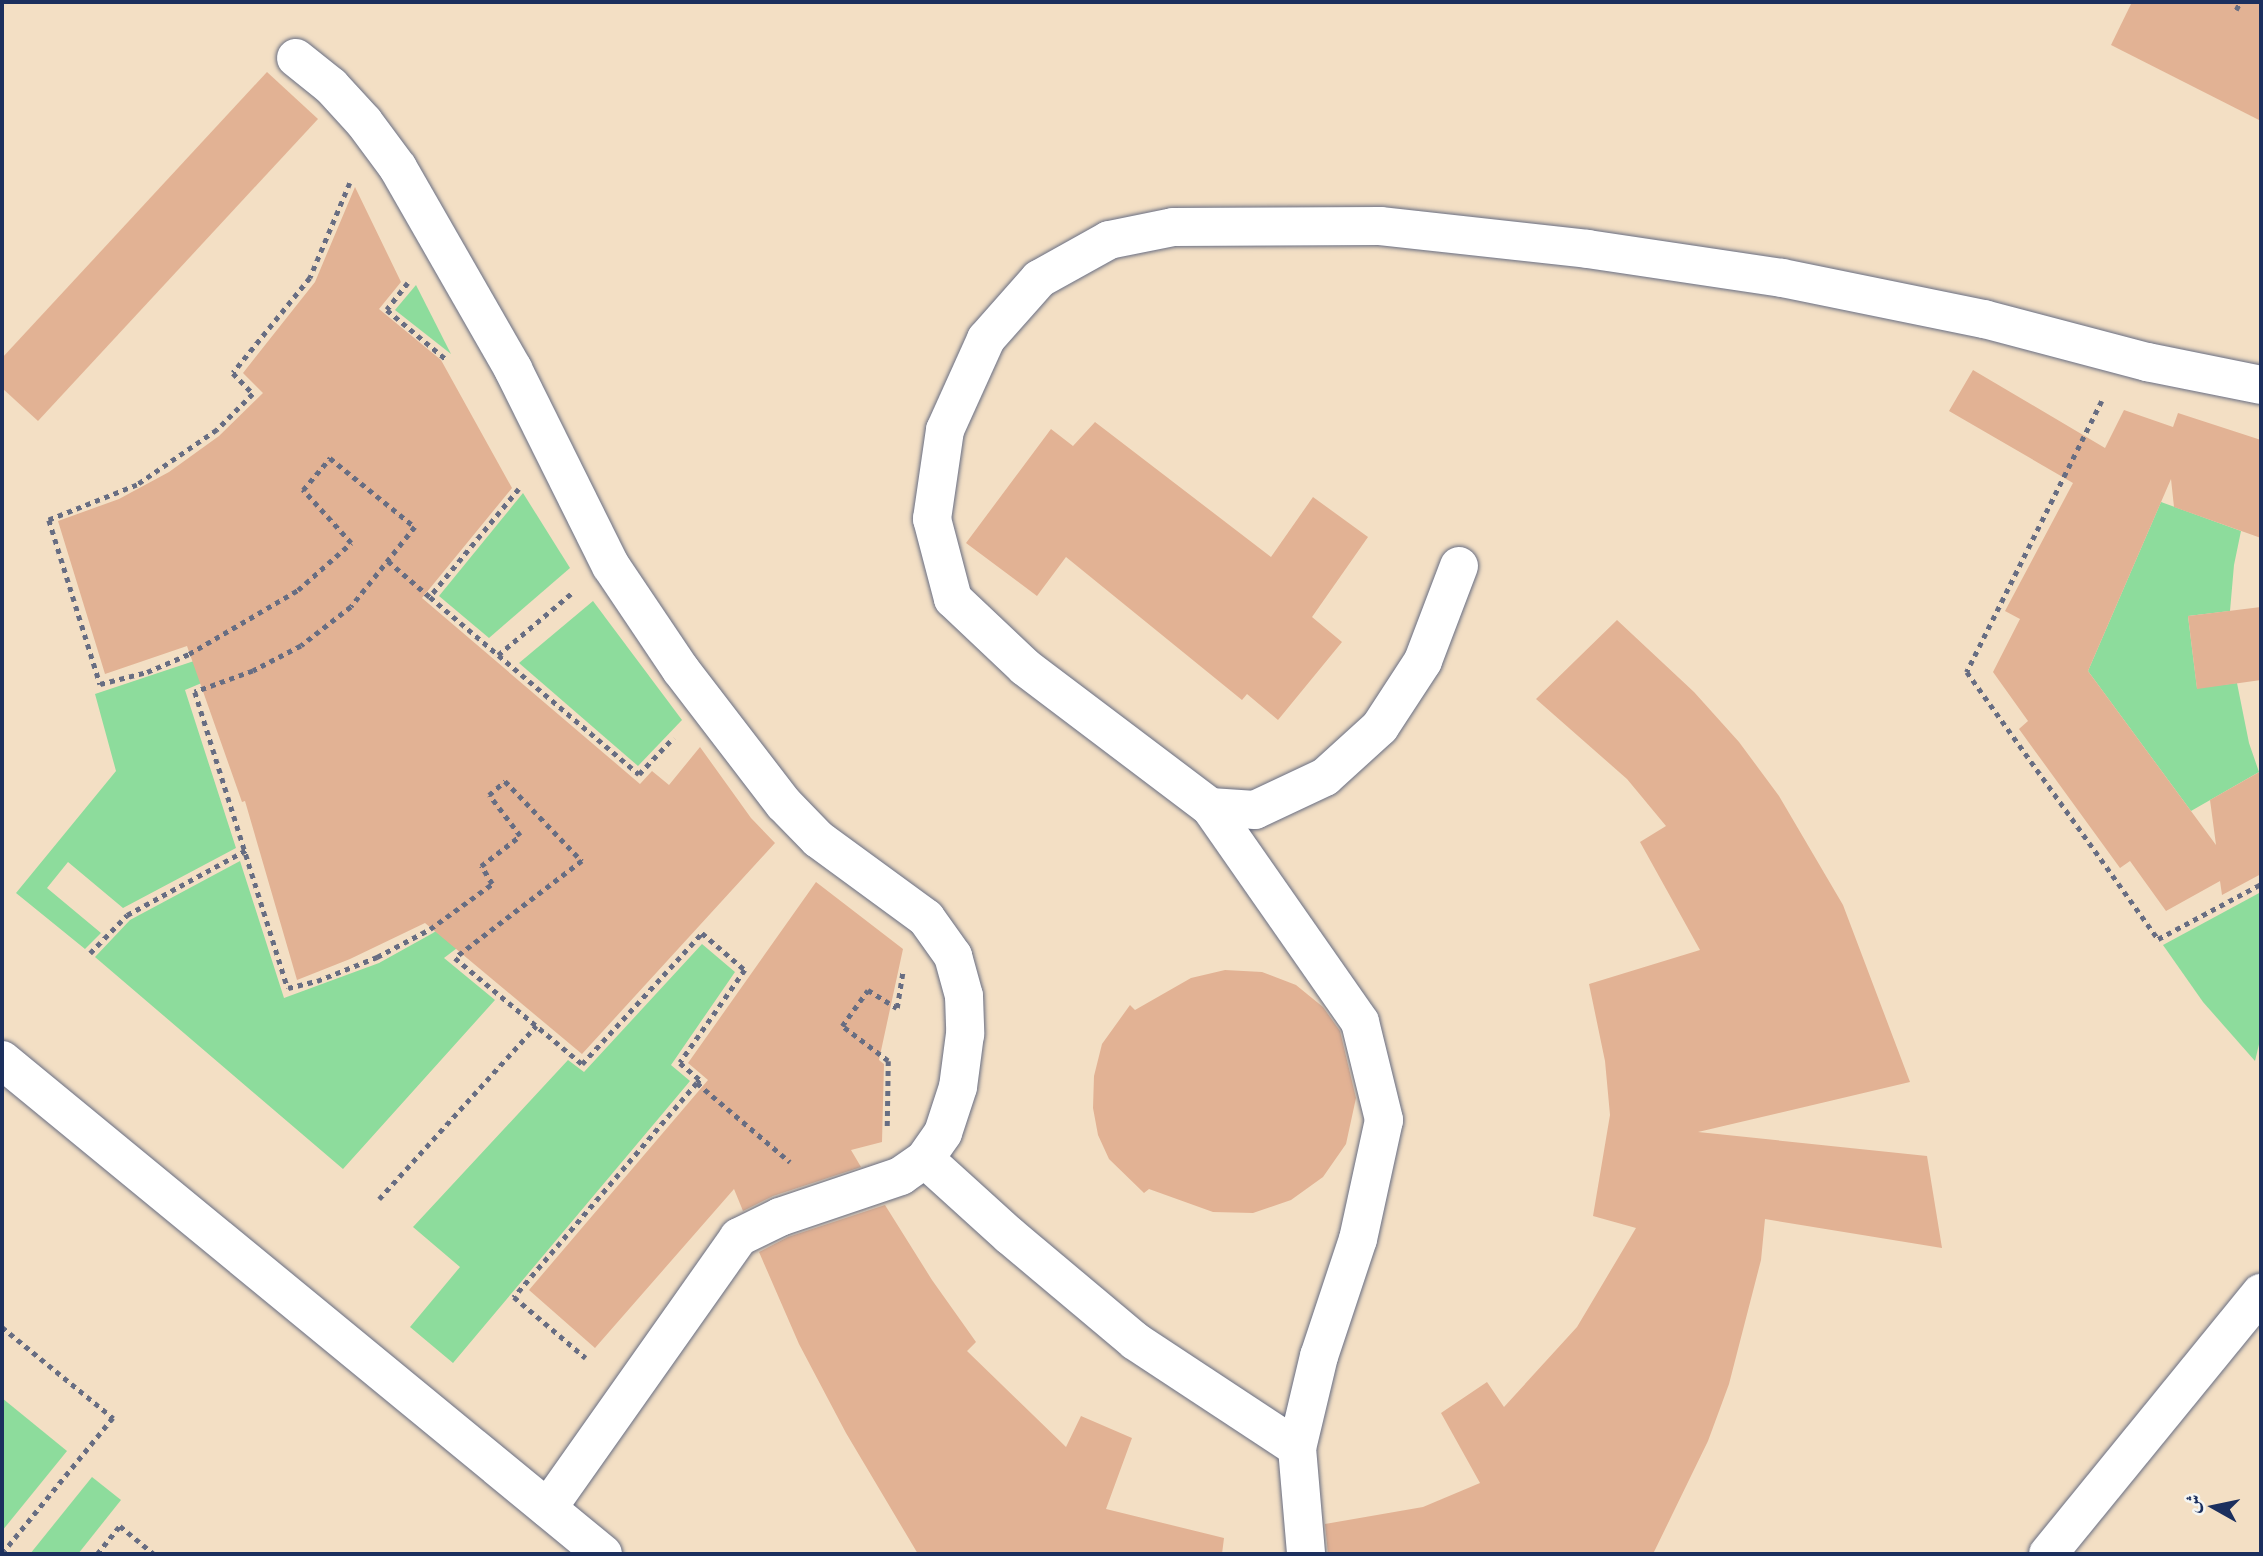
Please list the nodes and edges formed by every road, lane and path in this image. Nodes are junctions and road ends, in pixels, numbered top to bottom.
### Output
1 (2240, 2) edge
2 (2236, 10) dead end
3 (296, 58) dead end
4 (359, 186) dead end
5 (402, 271) dead end
6 (451, 366) dead end
7 (2261, 385) edge
8 (2106, 392) dead end
9 (524, 483) dead end
10 (388, 561) junction
11 (1459, 566) dead end
12 (576, 589) dead end
13 (430, 597) junction
14 (498, 655) junction
15 (681, 729) dead end
16 (1210, 807) junction
17 (246, 850) junction
18 (2261, 884) edge
19 (90, 953) dead end
20 (905, 958) dead end
21 (536, 1026) junction
22 (2, 1060) edge
23 (697, 1083) junction
24 (886, 1135) dead end
25 (925, 1159) junction
26 (797, 1167) dead end
27 (379, 1199) dead end
28 (2261, 1293) edge
29 (2, 1327) edge
30 (586, 1358) dead end
31 (1297, 1448) junction
32 (548, 1508) junction
33 (2, 1554) edge
34 (97, 1554) edge
35 (154, 1554) edge
36 (603, 1554) edge
37 (1306, 1554) edge
38 (2048, 1554) edge

1 - 2 path
3 - 25 street
4 - 10 path
5 - 6 path
7 - 16 street
8 - 18 path
9 - 13 path
10 - 13 path
10 - 17 path
11 - 16 street
12 - 14 path
13 - 14 path
14 - 15 path
16 - 31 street
17 - 19 path
17 - 21 path
20 - 24 path
21 - 23 path
21 - 27 path
22 - 32 street
23 - 26 path
23 - 30 path
25 - 31 street
25 - 32 street
28 - 38 street
29 - 33 path
31 - 37 street
32 - 36 street
34 - 35 path

